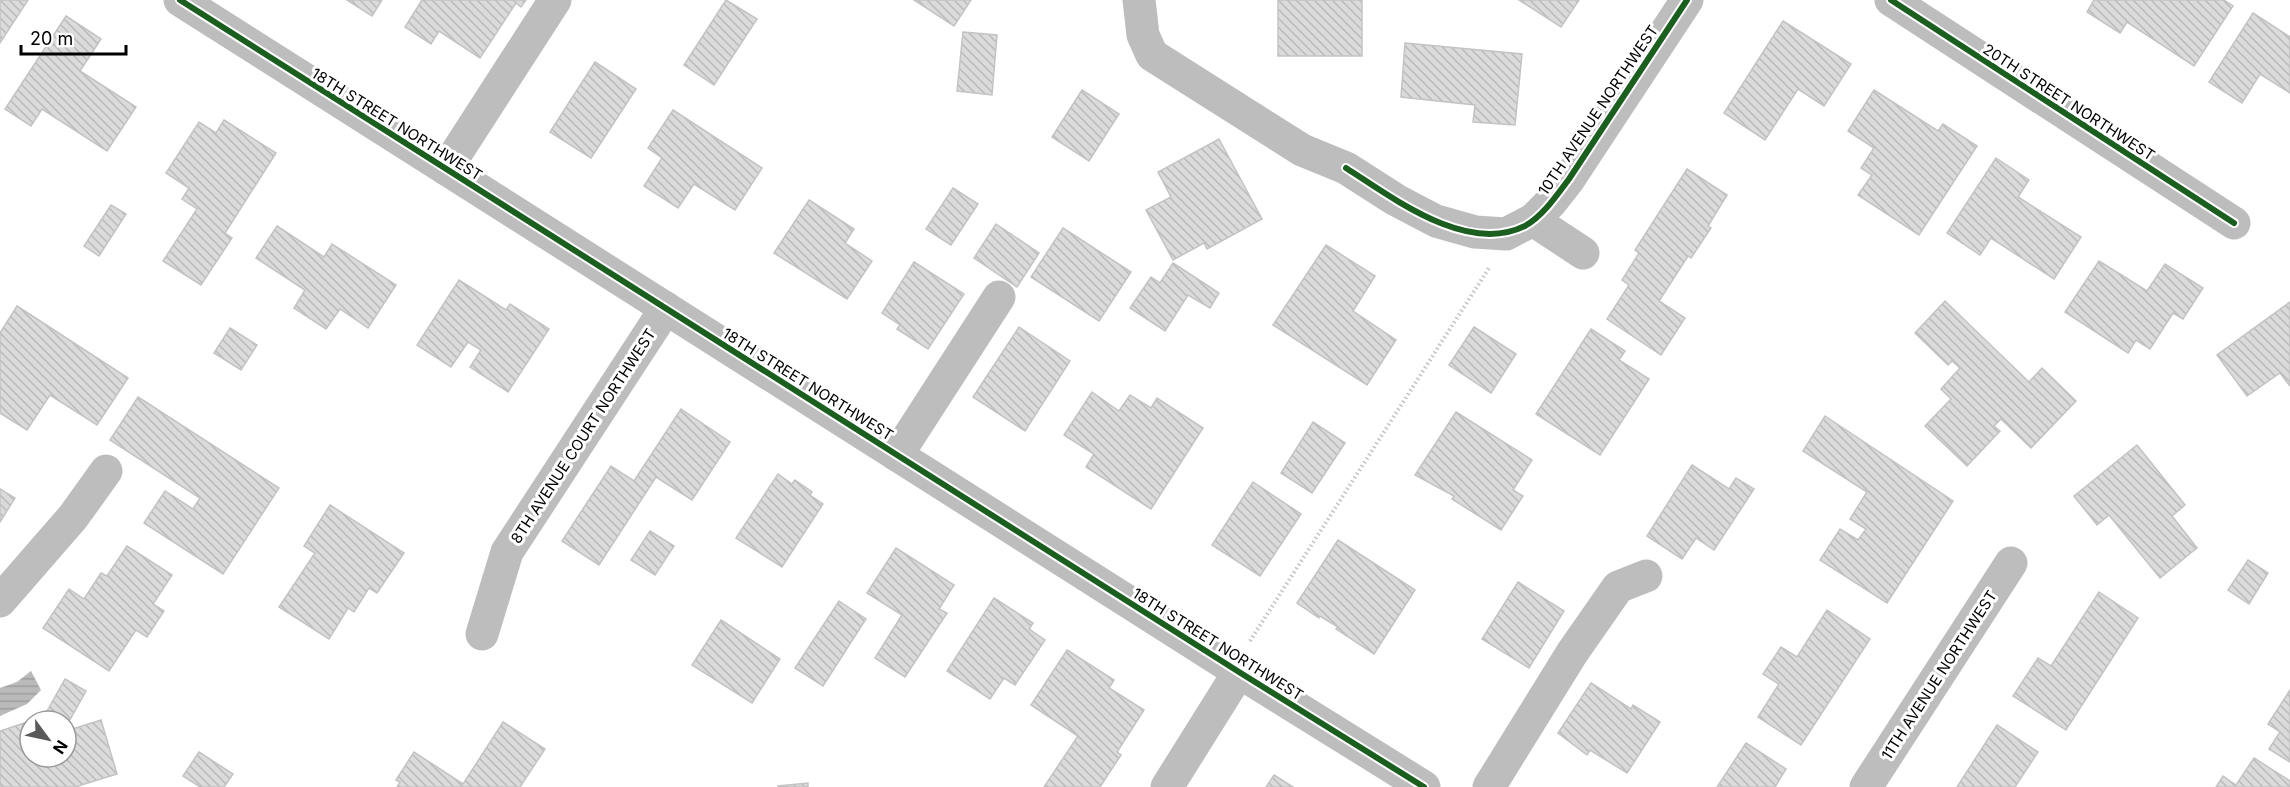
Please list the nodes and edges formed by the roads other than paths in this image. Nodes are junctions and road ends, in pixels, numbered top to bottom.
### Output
1 (180, 0) edge
2 (555, 0) edge
3 (1139, 0) edge
4 (1687, 0) edge
5 (1891, 0) edge
6 (446, 169) junction
7 (2234, 223) dead end
8 (1512, 227) junction
9 (1583, 253) dead end
10 (999, 297) dead end
11 (666, 308) junction
12 (897, 455) junction
13 (106, 471) dead end
14 (2011, 563) dead end
15 (1646, 576) dead end
16 (0, 601) edge
17 (482, 634) dead end
18 (1239, 672) junction
19 (1167, 787) edge
20 (1424, 787) edge
21 (1489, 787) edge
22 (1866, 787) edge

1 - 6 street, 18TH STREET NORTHWEST
2 - 6 street
3 - 8 street
4 - 8 street, 10TH AVENUE NORTHWEST
5 - 7 street, 20TH STREET NORTHWEST
6 - 11 street, 18TH STREET NORTHWEST
8 - 9 street
10 - 12 street
11 - 12 street, 18TH STREET NORTHWEST
11 - 17 street, 8TH AVENUE COURT NORTHWEST
12 - 18 street, 18TH STREET NORTHWEST
13 - 16 street
14 - 22 street, 11TH AVENUE NORTHWEST
15 - 21 street
18 - 19 street
18 - 20 street, 18TH STREET NORTHWEST

